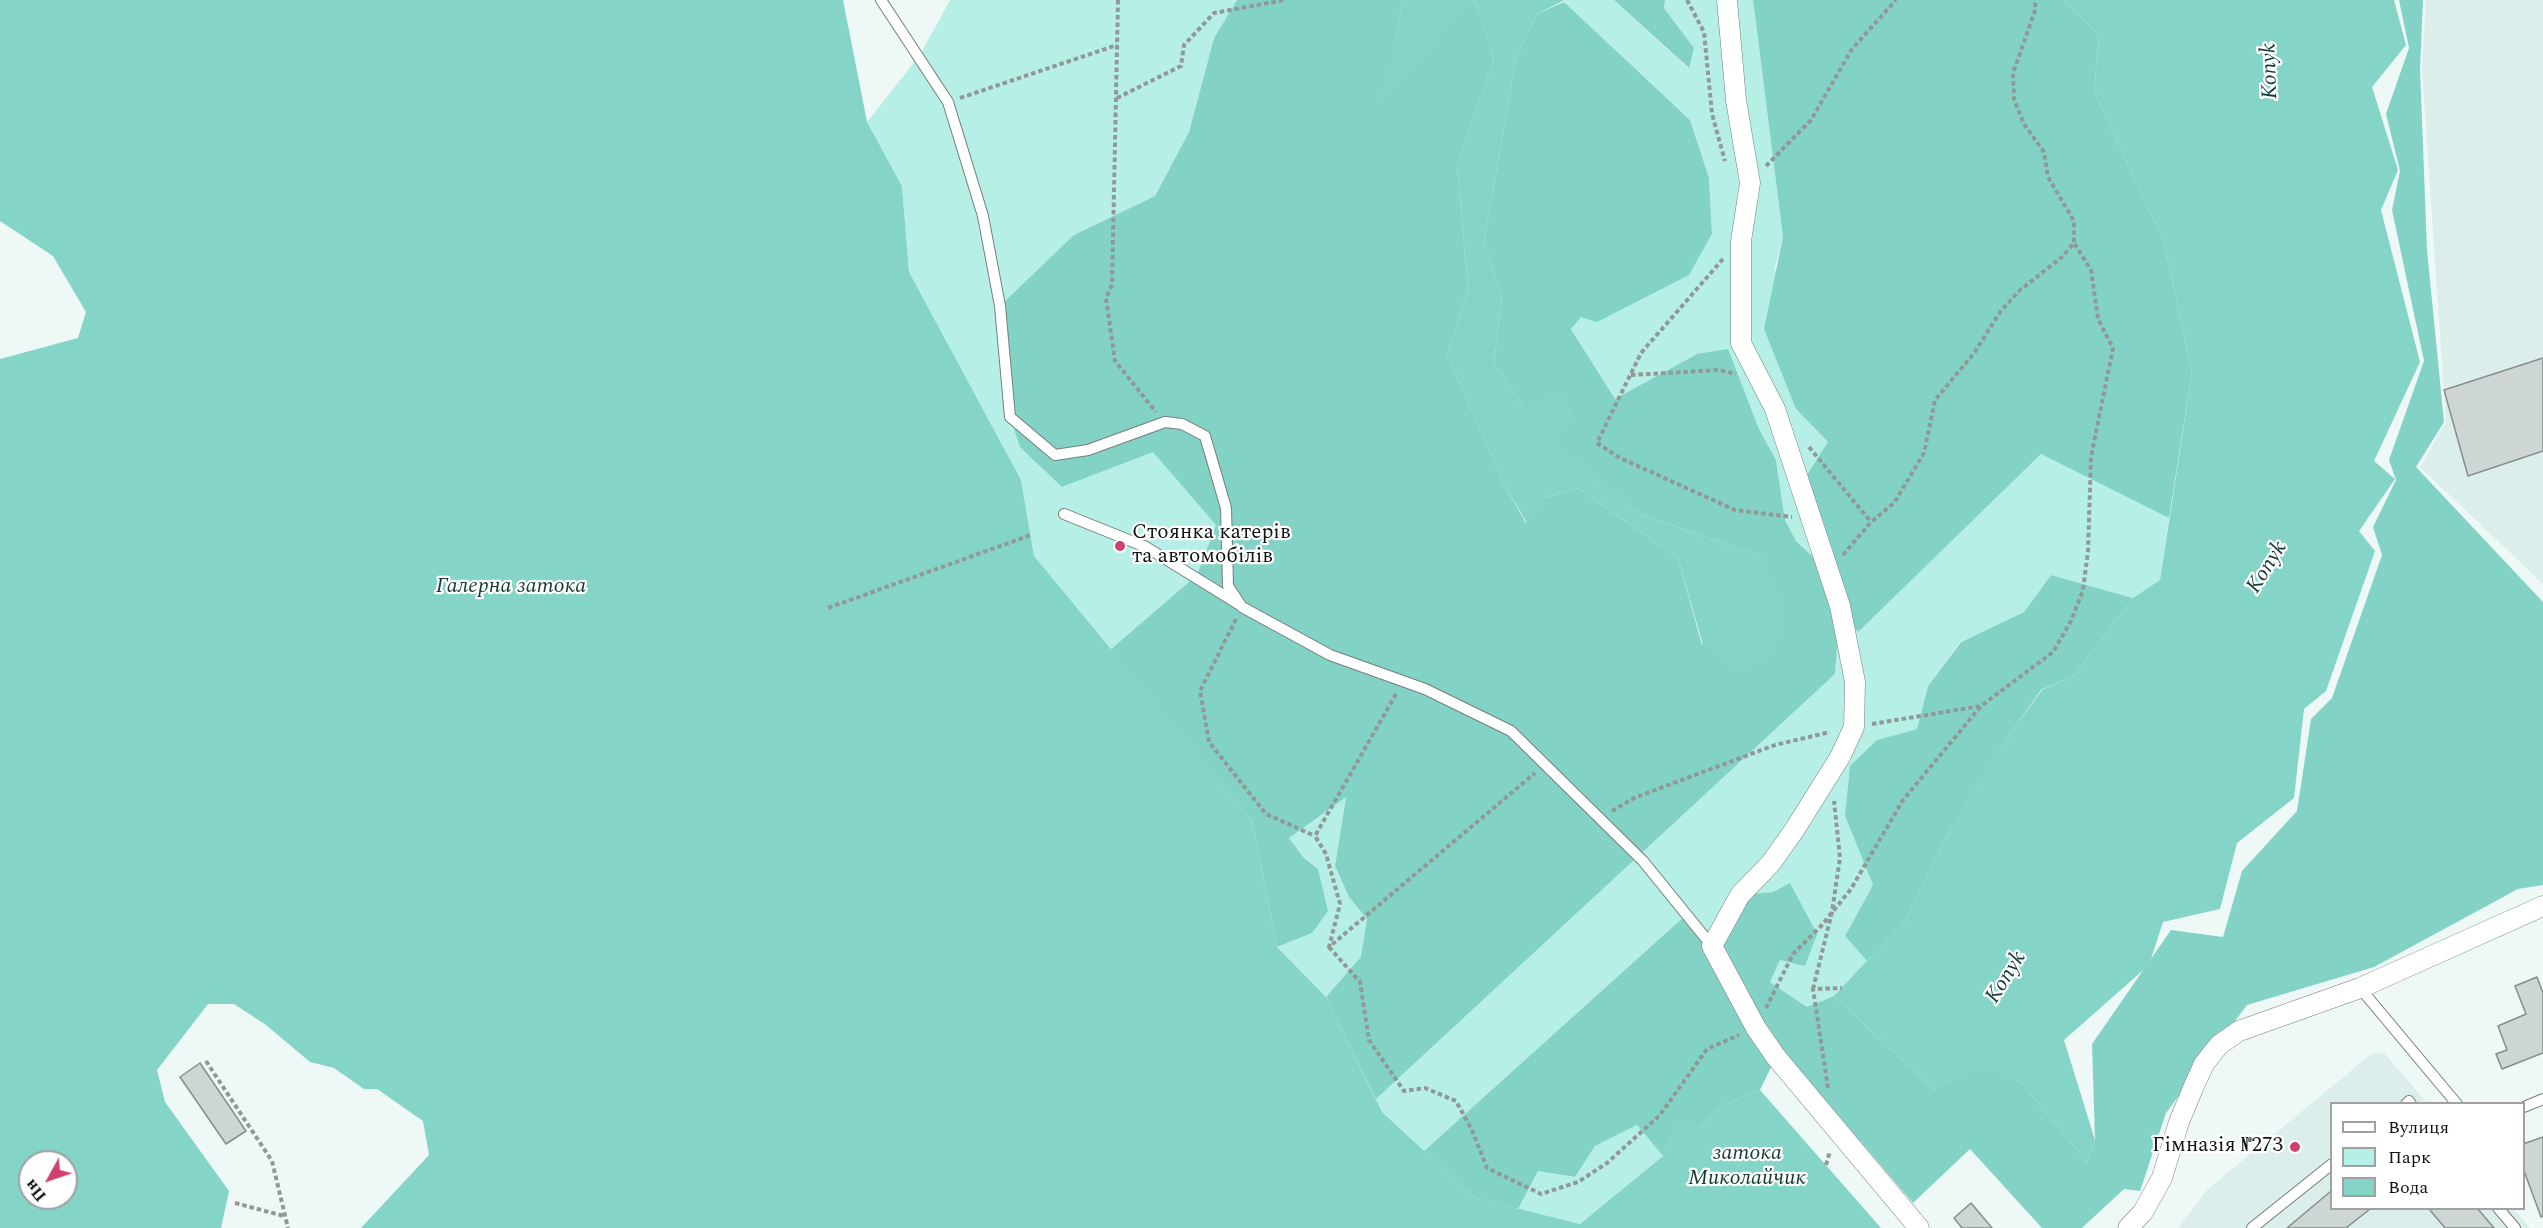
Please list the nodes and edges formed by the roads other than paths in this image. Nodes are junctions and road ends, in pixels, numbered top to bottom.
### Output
1 (881, 0) edge
2 (1727, 0) edge
3 (1064, 514) dead end
4 (1242, 607) junction
5 (2543, 906) edge
6 (1712, 946) junction
7 (2360, 988) junction
8 (2543, 1099) edge
9 (2455, 1102) edge
10 (2525, 1106) edge
11 (2330, 1165) edge
12 (2499, 1210) edge
13 (1919, 1228) edge
14 (2128, 1228) edge
15 (2252, 1228) edge
16 (2515, 1228) edge

1 - 4 lane
2 - 6 street
3 - 4 lane
4 - 6 lane
5 - 7 street
6 - 13 street
7 - 9 lane
7 - 14 street
8 - 10 lane
11 - 15 lane
12 - 16 lane

